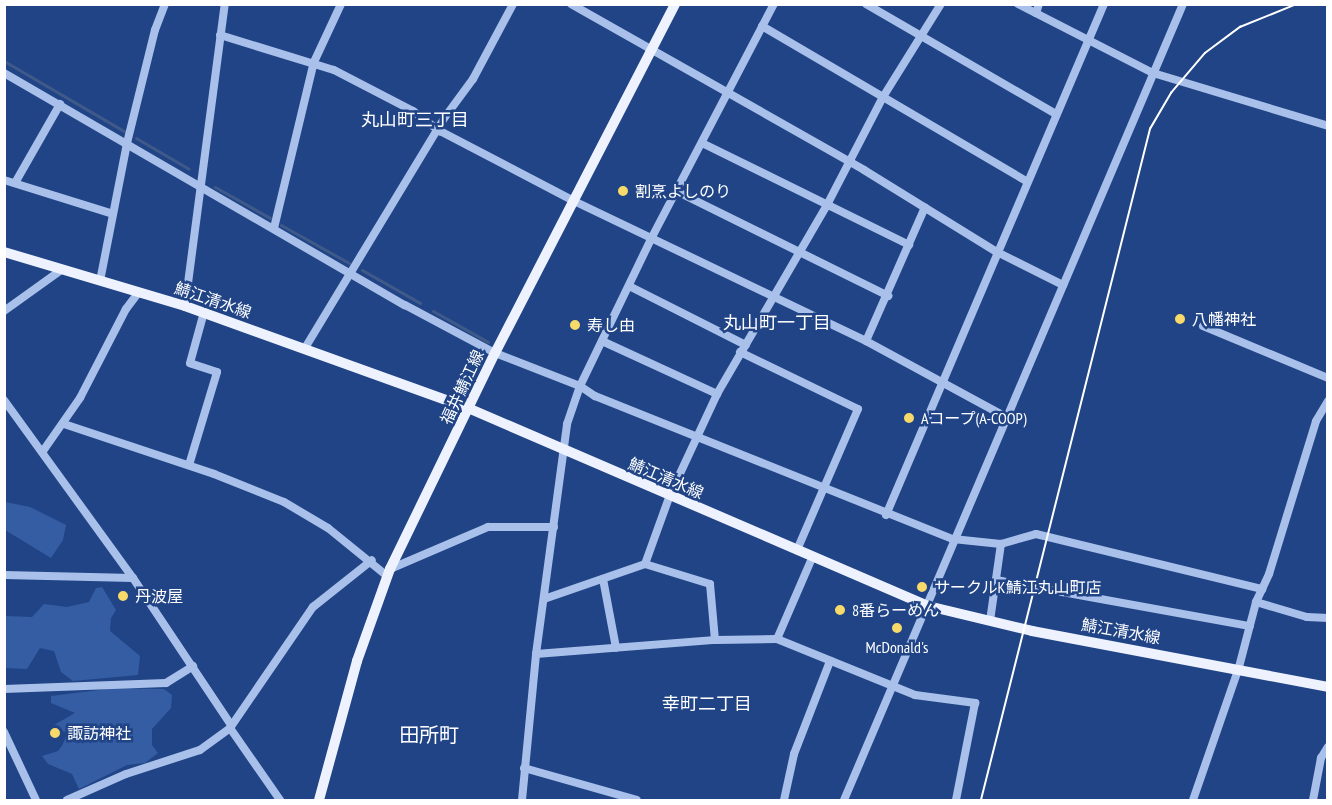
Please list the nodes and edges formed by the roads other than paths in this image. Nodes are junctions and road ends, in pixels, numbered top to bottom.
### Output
1 (165, 4) edge
2 (225, 4) edge
3 (341, 4) edge
4 (513, 4) edge
5 (571, 4) edge
6 (675, 4) edge
7 (774, 4) edge
8 (866, 4) edge
9 (941, 4) edge
10 (1018, 4) edge
11 (1104, 4) edge
12 (1183, 4) edge
13 (1037, 9) edge
14 (762, 26) junction
15 (220, 35) junction
16 (922, 36) junction
17 (1088, 42) junction
18 (651, 50) junction
19 (314, 62) junction
20 (4, 73) edge
21 (1153, 73) junction
22 (728, 93) junction
23 (883, 97) junction
24 (60, 104) junction
25 (1056, 114) junction
26 (1328, 126) edge
27 (440, 131) junction
28 (128, 143) junction
29 (702, 143) junction
30 (848, 161) junction
31 (4, 180) edge
32 (1026, 181) junction
33 (15, 183) junction
34 (201, 186) junction
35 (676, 191) junction
36 (576, 201) junction
37 (827, 205) junction
38 (925, 207) junction
39 (113, 214) junction
40 (274, 228) junction
41 (651, 239) junction
42 (909, 244) junction
43 (4, 252) edge
44 (997, 252) junction
45 (800, 253) junction
46 (60, 270) junction
47 (349, 273) junction
48 (100, 281) junction
49 (1063, 285) junction
50 (629, 286) junction
51 (140, 292) junction
52 (774, 296) junction
53 (888, 296) junction
54 (185, 306) junction
55 (4, 311) edge
56 (204, 312) junction
57 (1203, 326) dead end
58 (602, 341) junction
59 (866, 341) junction
60 (305, 348) junction
61 (743, 349) junction
62 (495, 353) junction
63 (1328, 378) edge
64 (941, 384) junction
65 (580, 386) junction
66 (717, 394) junction
67 (4, 400) edge
68 (1328, 401) edge
69 (468, 408) junction
70 (1006, 417) junction
71 (64, 424) junction
72 (696, 438) junction
73 (43, 451) junction
74 (566, 452) junction
75 (189, 465) junction
76 (822, 489) junction
77 (670, 495) junction
78 (886, 515) junction
79 (554, 527) junction
80 (953, 539) junction
81 (1001, 544) junction
82 (797, 550) junction
83 (812, 558) junction
84 (372, 560) junction
85 (645, 564) junction
86 (388, 572) junction
87 (4, 575) edge
88 (133, 578) junction
89 (603, 579) junction
90 (996, 580) junction
91 (1262, 589) junction
92 (544, 599) junction
93 (1256, 603) junction
94 (928, 606) junction
95 (1328, 618) edge
96 (990, 621) junction
97 (1250, 626) junction
98 (777, 639) junction
99 (715, 640) junction
100 (616, 648) junction
101 (536, 654) junction
102 (830, 661) junction
103 (193, 666) junction
104 (1239, 667) junction
105 (892, 686) junction
106 (1328, 687) edge
107 (4, 689) edge
108 (231, 727) junction
109 (4, 732) edge
110 (1328, 747) edge
111 (524, 768) junction
112 (36, 801) edge
113 (67, 801) edge
114 (280, 801) edge
115 (319, 801) edge
116 (522, 801) edge
117 (638, 801) edge
118 (783, 801) edge
119 (844, 801) edge
120 (956, 801) edge
121 (1192, 801) edge
122 (1313, 801) edge

1 - 28 street
2 - 15 street
3 - 19 street
4 - 27 street
5 - 18 street
6 - 18 main road, 福井鯖江線
7 - 14 street
8 - 16 street
9 - 16 street
10 - 13 street
11 - 17 street
12 - 21 street
13 - 17 street
14 - 22 street
14 - 23 street
15 - 19 street
15 - 34 street
16 - 23 street
16 - 25 street
17 - 21 street
17 - 25 street
18 - 22 street
18 - 36 main road, 福井鯖江線
19 - 27 street
19 - 40 street
20 - 24 street
21 - 26 street
21 - 49 street
22 - 29 street
22 - 30 street
23 - 30 street
23 - 32 street
24 - 28 street
24 - 33 street
25 - 32 street
27 - 36 street
27 - 47 street
28 - 34 street
28 - 39 street
29 - 35 street
29 - 37 street
30 - 37 street
30 - 38 street
31 - 33 street
32 - 44 street
33 - 39 street
34 - 40 street
34 - 54 street
35 - 41 street
35 - 45 street
36 - 41 street
36 - 62 main road, 福井鯖江線
37 - 42 street
37 - 45 street
38 - 42 street
38 - 44 street
39 - 48 street
40 - 47 street
41 - 50 street
41 - 52 street
42 - 53 street
43 - 46 main road, 鯖江清水線
44 - 49 street
44 - 64 street
45 - 52 street
45 - 53 street
46 - 48 main road, 鯖江清水線
46 - 55 street
47 - 60 street
47 - 62 street
48 - 51 main road, 鯖江清水線
49 - 70 street
50 - 58 street
50 - 61 street
51 - 54 main road, 鯖江清水線
51 - 71 street
52 - 59 street
52 - 61 street
53 - 59 street
54 - 56 main road, 鯖江清水線
56 - 60 main road, 鯖江清水線
56 - 75 street
57 - 63 street
58 - 65 street
58 - 66 street
59 - 64 street
60 - 69 main road, 鯖江清水線
61 - 66 street
61 - 76 street
62 - 65 street
62 - 69 main road, 福井鯖江線
64 - 70 street
64 - 78 street
65 - 72 street
65 - 74 street
66 - 72 street
67 - 73 street
68 - 91 street
69 - 74 main road, 鯖江清水線
69 - 86 main road, 福井鯖江線
70 - 80 street
71 - 73 street
71 - 75 street
72 - 76 street
72 - 77 street
73 - 88 street
74 - 77 main road, 鯖江清水線
74 - 79 street
75 - 84 street
76 - 78 street
76 - 82 street
77 - 82 main road, 鯖江清水線
77 - 85 street
78 - 80 street
79 - 86 street
79 - 92 street
80 - 81 street
80 - 94 street
81 - 90 street
81 - 91 street
82 - 83 main road, 鯖江清水線
83 - 94 main road, 鯖江清水線
83 - 98 street
84 - 86 street
84 - 108 street
85 - 89 street
85 - 99 street
86 - 115 main road, 福井鯖江線
87 - 88 street
88 - 103 street
89 - 92 street
89 - 100 street
90 - 96 street
90 - 97 street
91 - 93 street
92 - 101 street
93 - 95 street
93 - 97 street
94 - 96 main road, 鯖江清水線
94 - 105 street
96 - 104 main road, 鯖江清水線
97 - 104 street
98 - 99 street
98 - 102 street
99 - 100 street
100 - 101 street
101 - 111 street
102 - 105 street
102 - 118 street
103 - 107 street
103 - 108 street
104 - 106 main road, 鯖江清水線
104 - 121 street
105 - 119 street
105 - 120 street
108 - 113 street
108 - 114 street
109 - 112 street
110 - 122 street
111 - 116 street
111 - 117 street

